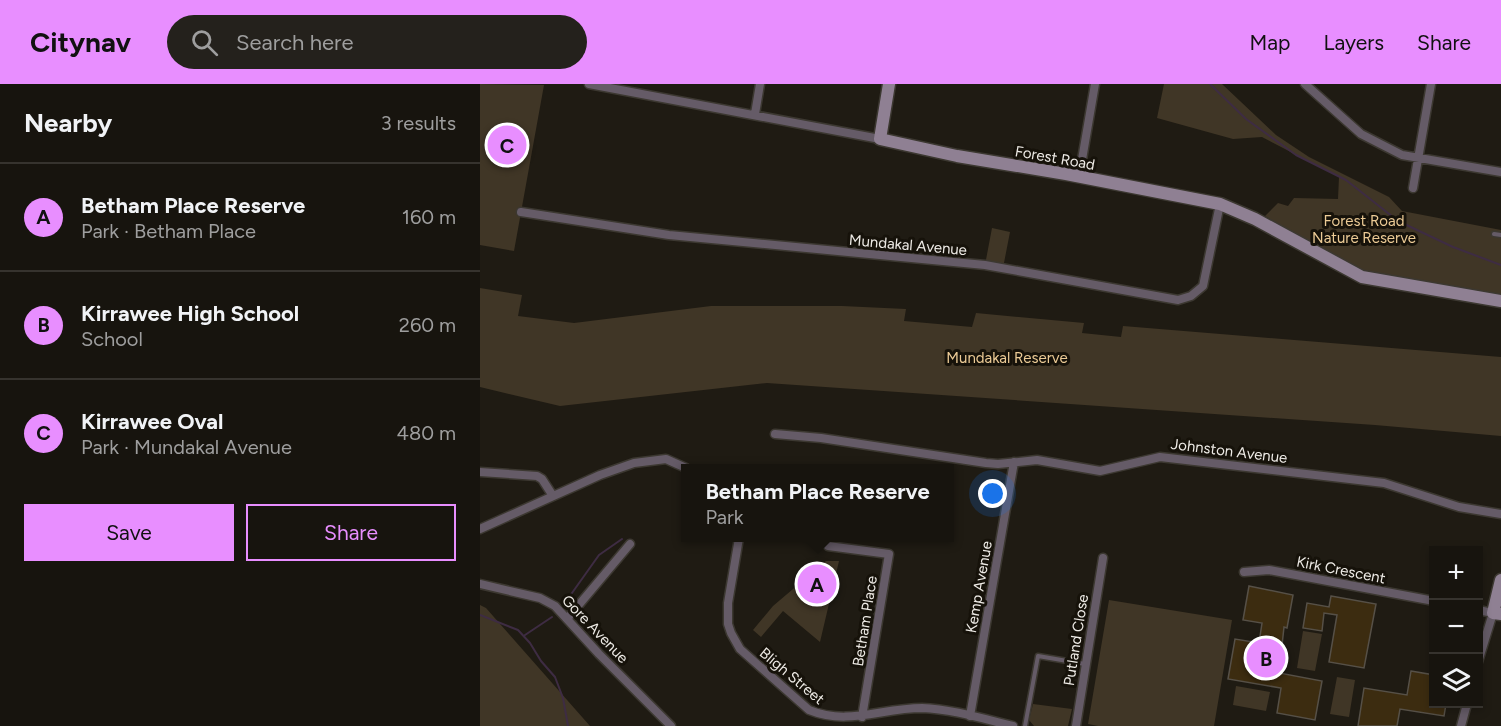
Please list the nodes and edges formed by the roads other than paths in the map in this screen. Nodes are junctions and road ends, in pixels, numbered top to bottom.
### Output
1 (589, 84) edge
2 (760, 84) edge
3 (889, 84) edge
4 (1095, 84) edge
5 (1305, 84) edge
6 (1431, 84) edge
7 (755, 114) junction
8 (880, 139) junction
9 (1418, 159) junction
10 (1501, 172) edge
11 (1079, 177) junction
12 (1413, 188) dead end
13 (1220, 204) junction
14 (521, 212) dead end
15 (1494, 234) dead end
16 (1501, 235) edge
17 (1501, 301) edge
18 (775, 434) dead end
19 (1014, 462) junction
20 (681, 466) edge
21 (480, 472) edge
22 (553, 496) junction
23 (1501, 514) edge
24 (480, 529) edge
25 (739, 542) edge
26 (630, 544) dead end
27 (828, 546) dead end
28 (1102, 558) dead end
29 (1244, 572) dead end
30 (1501, 580) edge
31 (480, 584) edge
32 (1429, 601) edge
33 (1497, 614) edge
34 (567, 619) junction
35 (1482, 654) edge
36 (1086, 664) junction
37 (1466, 708) edge
38 (970, 716) junction
39 (862, 717) junction
40 (671, 726) edge
41 (1013, 726) edge
42 (1025, 726) edge
43 (1076, 726) edge
44 (1461, 726) edge

1 - 7 street, Forest Road
2 - 7 street
3 - 8 street
4 - 11 street
5 - 9 street
6 - 9 street
7 - 8 street, Forest Road
8 - 11 street, Forest Road
9 - 10 street
9 - 12 street
11 - 13 street, Forest Road
13 - 14 street, Mundakal Avenue
13 - 17 street, Forest Road
15 - 16 lane
18 - 19 street, Johnston Avenue
19 - 23 street, Johnston Avenue
19 - 38 street, Kemp Avenue
20 - 22 street
21 - 22 street
22 - 24 street
25 - 39 street, Bligh Street
26 - 34 street
27 - 39 street, Betham Place
28 - 36 street, Putland Close
29 - 32 street, Kirk Crescent
30 - 33 street
31 - 34 street, Gore Avenue
33 - 35 street
34 - 40 street, Gore Avenue
36 - 42 lane
36 - 43 street, Putland Close
37 - 44 street
38 - 39 street, Bligh Street
38 - 41 street, Bligh Street

